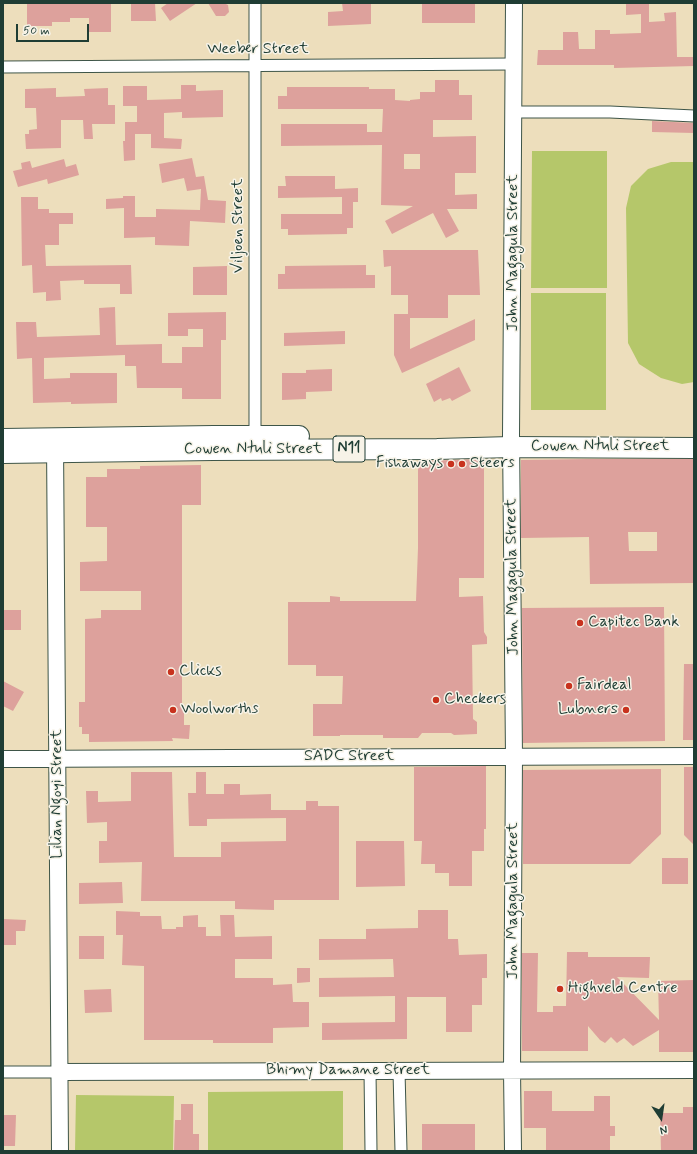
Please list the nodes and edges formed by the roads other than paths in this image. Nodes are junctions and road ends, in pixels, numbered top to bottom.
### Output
1 (255, 3) edge
2 (514, 3) edge
3 (513, 64) junction
4 (255, 66) junction
5 (3, 67) edge
6 (514, 112) junction
7 (694, 116) edge
8 (694, 436) edge
9 (3, 439) edge
10 (511, 441) junction
11 (255, 443) junction
12 (56, 445) junction
13 (694, 448) edge
14 (3, 453) edge
15 (694, 756) edge
16 (514, 757) junction
17 (3, 759) edge
18 (58, 759) junction
19 (512, 1070) junction
20 (694, 1070) edge
21 (370, 1071) junction
22 (399, 1071) junction
23 (3, 1072) edge
24 (60, 1072) junction
25 (60, 1151) edge
26 (371, 1151) edge
27 (401, 1151) edge
28 (513, 1151) edge

1 - 4 street, Viljoen Street
2 - 3 main road, John Magagula Street
3 - 4 street, Weeber Street
3 - 6 main road, John Magagula Street
4 - 5 street, Weeber Street
4 - 11 street, Viljoen Street
6 - 7 street
6 - 10 main road, John Magagula Street
8 - 10 highway, Cowen Ntuli Street / N11
9 - 12 highway, Cowen Ntuli Street / N11
10 - 11 highway, Cowen Ntuli Street / N11
10 - 13 highway, Cowen Ntuli Street / N11
10 - 16 main road, John Magagula Street
11 - 12 highway, Cowen Ntuli Street / N11
12 - 14 highway, Cowen Ntuli Street / N11
12 - 18 main road, Lilian Ngoyi Street
15 - 16 main road, SADC Street
16 - 18 main road, SADC Street
16 - 19 main road, John Magagula Street
17 - 18 main road, SADC Street
18 - 24 main road, Lilian Ngoyi Street
19 - 20 main road, Bhimy Damane Street
19 - 22 main road, Bhimy Damane Street
19 - 28 main road, John Magagula Street
21 - 22 main road, Bhimy Damane Street
21 - 24 main road, Bhimy Damane Street
21 - 26 street
22 - 27 street
23 - 24 street, Bhimy Damane Street
24 - 25 main road, Lilian Ngoyi Street

